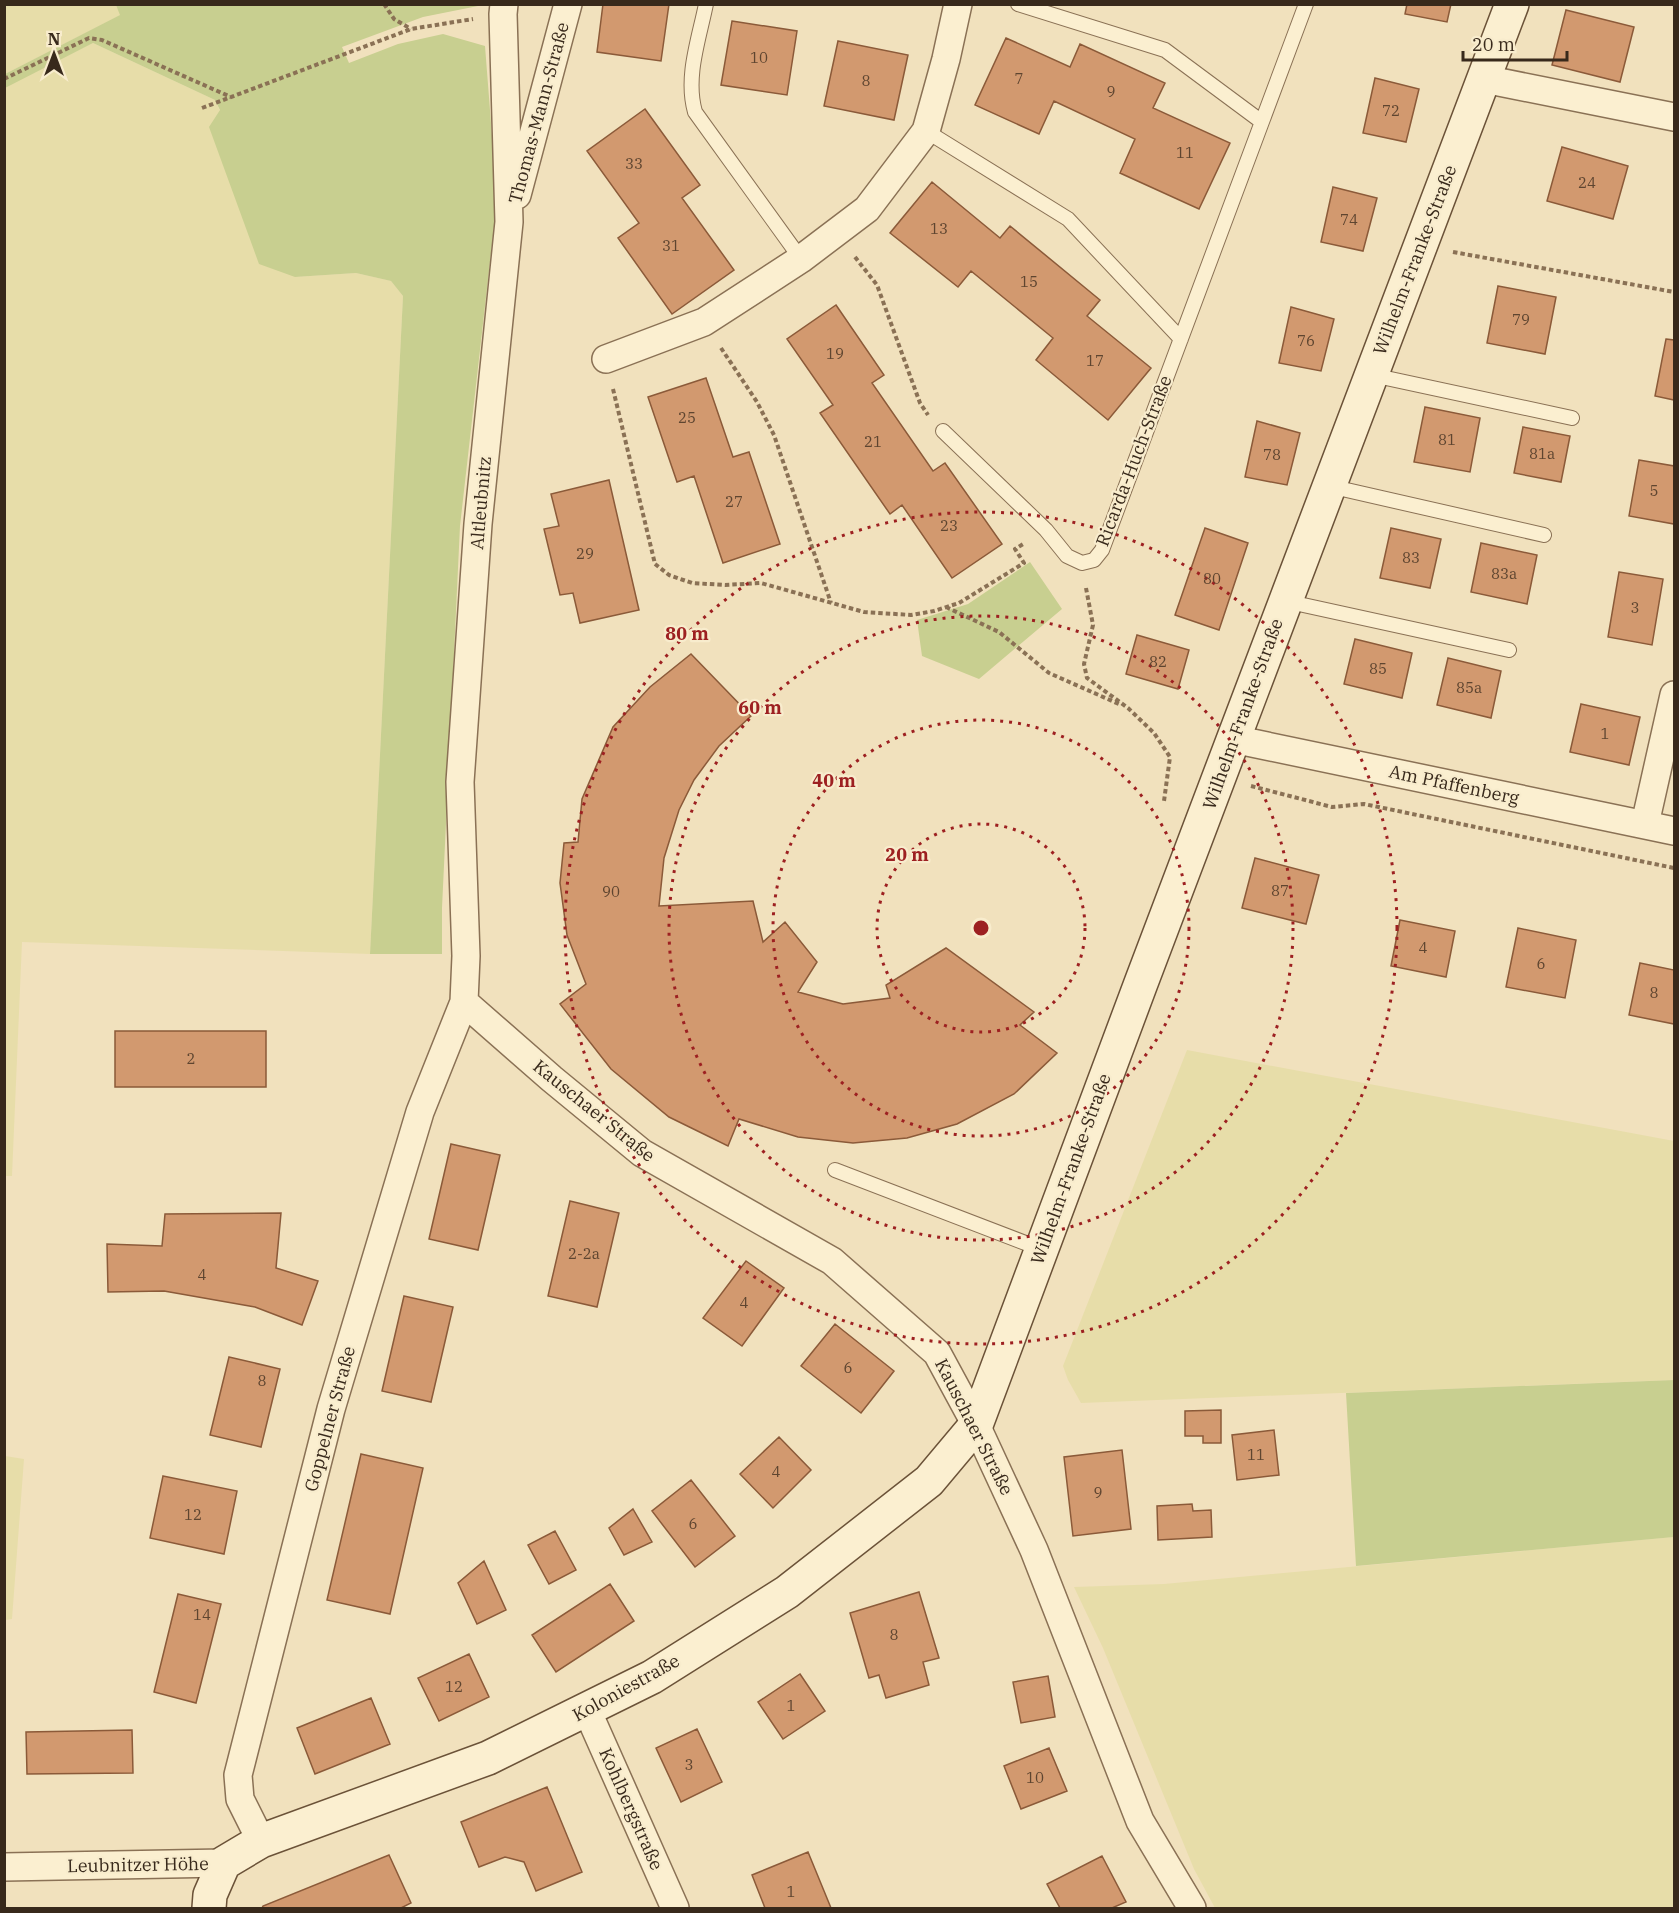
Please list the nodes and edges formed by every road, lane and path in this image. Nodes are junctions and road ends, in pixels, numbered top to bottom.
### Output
1 (384, 4) edge
2 (568, 4) edge
3 (706, 4) edge
4 (958, 4) edge
5 (1018, 4) edge
6 (1306, 4) edge
7 (1512, 4) edge
8 (504, 9) edge
9 (411, 29) junction
10 (4, 79) edge
11 (1484, 80) junction
12 (232, 97) junction
13 (202, 108) dead end
14 (1674, 117) edge
15 (1262, 122) junction
16 (926, 131) junction
17 (509, 222) junction
18 (1420, 245) junction
19 (801, 259) junction
20 (861, 264) dead end
21 (1674, 292) edge
22 (1181, 339) junction
23 (725, 354) dead end
24 (606, 359) joint
25 (1372, 375) junction
26 (931, 418) dead end
27 (1572, 418) dead end
28 (943, 431) dead end
29 (1328, 486) junction
30 (1544, 535) dead end
31 (1031, 539) dead end
32 (1082, 563) junction
33 (1285, 601) junction
34 (831, 603) junction
35 (946, 607) junction
36 (1509, 650) dead end
37 (1674, 695) edge
38 (1128, 708) junction
39 (1233, 739) junction
40 (1219, 778) junction
41 (1164, 801) dead end
42 (1645, 824) junction
43 (1674, 831) edge
44 (1674, 868) edge
45 (464, 1002) junction
46 (835, 1170) dead end
47 (1041, 1249) junction
48 (976, 1425) junction
49 (587, 1710) junction
50 (261, 1841) junction
51 (224, 1863) junction
52 (4, 1867) edge
53 (209, 1908) edge
54 (675, 1908) edge
55 (1192, 1908) edge

1 - 9 path
2 - 17 street, Thomas-Mann-Straße
3 - 19 lane
4 - 16 street
5 - 15 lane
6 - 15 lane, Ricarda-Huch-Straße
7 - 11 street, Wilhelm-Franke-Straße
8 - 9 path
8 - 17 street, Altleubnitz
9 - 12 path
10 - 12 path
11 - 14 street
11 - 18 street, Wilhelm-Franke-Straße
12 - 13 path
15 - 22 lane, Ricarda-Huch-Straße
16 - 19 street
16 - 22 lane
17 - 45 street, Altleubnitz
18 - 21 path
18 - 25 street, Wilhelm-Franke-Straße
19 - 24 street
20 - 26 path
22 - 32 lane, Ricarda-Huch-Straße
23 - 34 path
24 - 34 path
25 - 27 lane
25 - 29 street, Wilhelm-Franke-Straße
28 - 32 lane, Ricarda-Huch-Straße
29 - 30 lane
29 - 33 street, Wilhelm-Franke-Straße
31 - 35 path
32 - 38 path
33 - 36 lane
33 - 39 street, Wilhelm-Franke-Straße
34 - 35 path
35 - 38 path
37 - 42 street
38 - 41 path
39 - 40 street, Wilhelm-Franke-Straße
39 - 42 street, Am Pfaffenberg
40 - 44 path
40 - 47 street, Wilhelm-Franke-Straße
42 - 43 street, Am Pfaffenberg
45 - 48 street, Kauschaer Straße
45 - 50 street, Goppelner Straße
46 - 47 lane
47 - 48 street, Wilhelm-Franke-Straße
48 - 49 street, Koloniestraße
48 - 55 street, Kauschaer Straße
49 - 50 street, Koloniestraße
49 - 54 street, Kohlbergstraße
50 - 51 street, Koloniestraße
51 - 52 street, Leubnitzer Höhe
51 - 53 street, Leubnitzer Höhe

